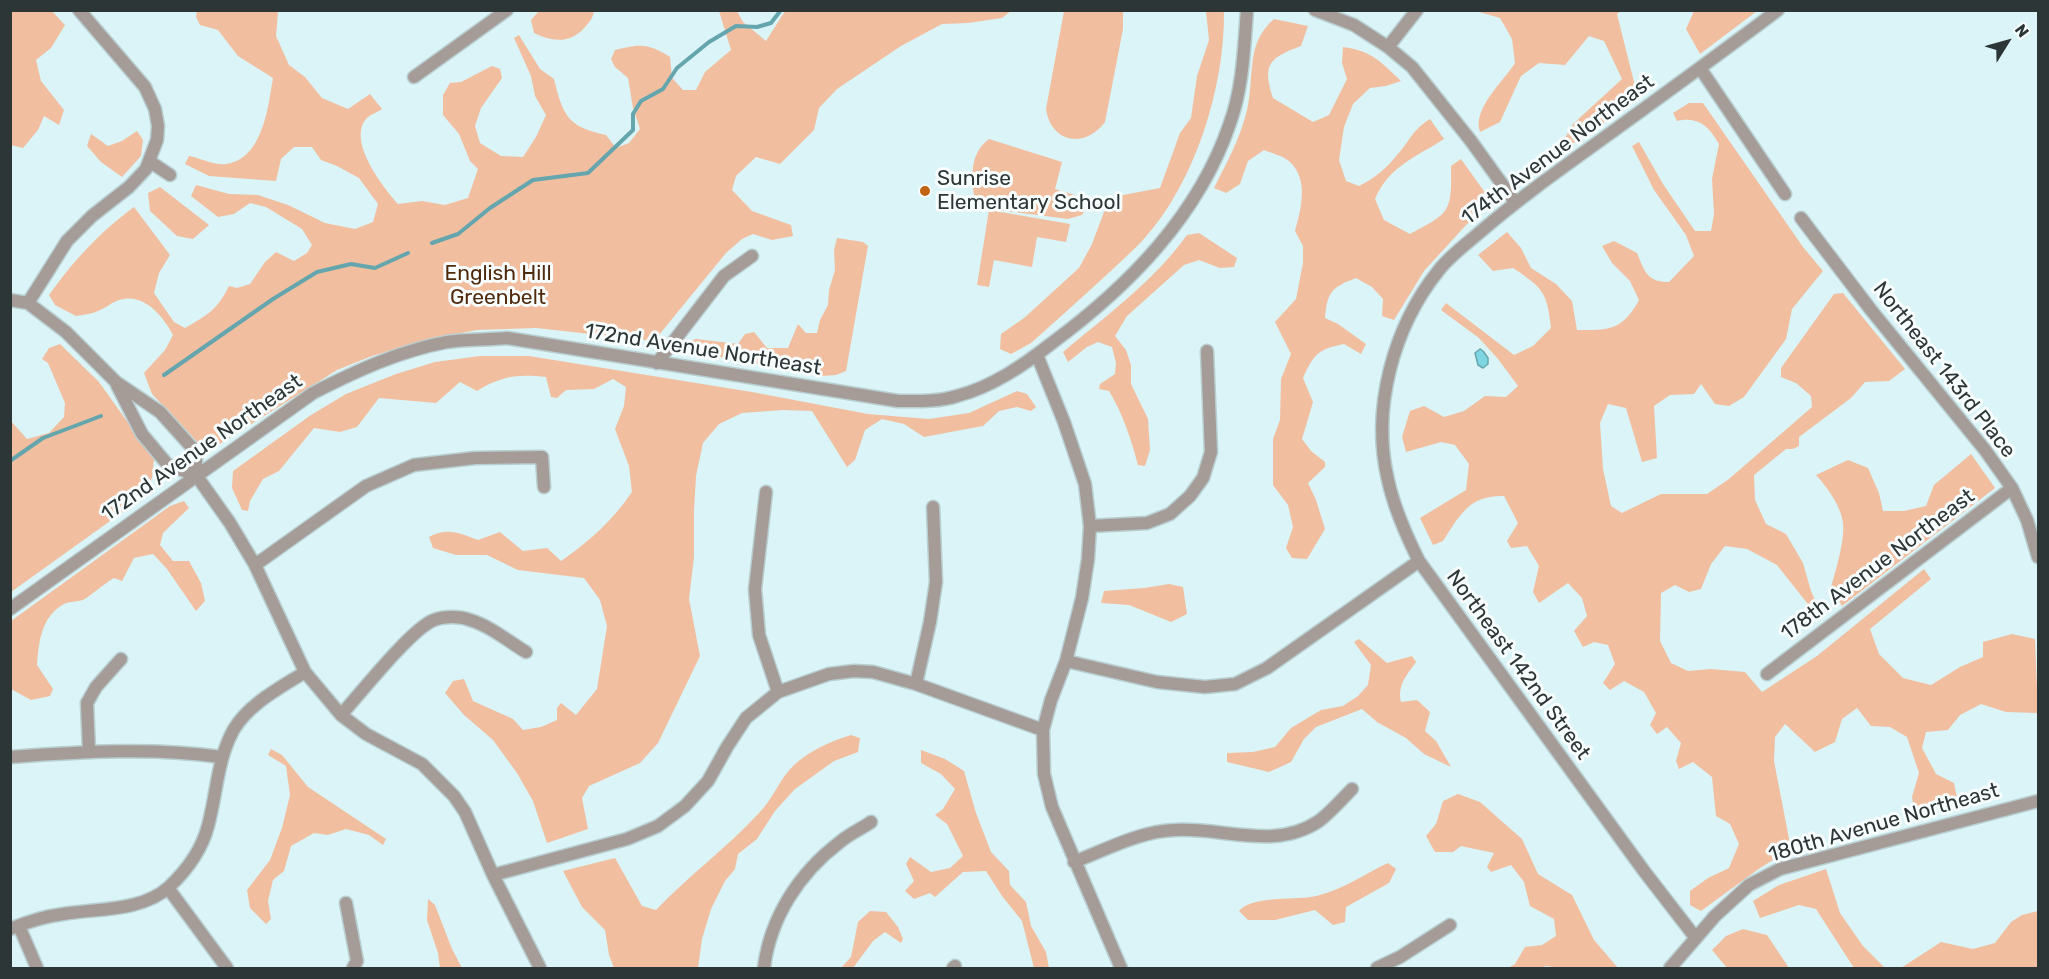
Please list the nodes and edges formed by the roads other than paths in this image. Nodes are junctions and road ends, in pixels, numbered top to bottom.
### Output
1 (78, 10) edge
2 (507, 10) edge
3 (1247, 10) edge
4 (1315, 10) edge
5 (1417, 10) edge
6 (1778, 10) edge
7 (1388, 47) junction
8 (1700, 68) junction
9 (414, 77) dead end
10 (149, 161) junction
11 (170, 175) dead end
12 (1785, 194) dead end
13 (1515, 202) junction
14 (1801, 218) dead end
15 (752, 256) dead end
16 (10, 300) edge
17 (28, 303) junction
18 (1208, 351) dead end
19 (1037, 355) junction
20 (657, 363) junction
21 (116, 382) junction
22 (1387, 386) joint
23 (196, 475) junction
24 (544, 487) dead end
25 (2012, 488) junction
26 (766, 492) dead end
27 (933, 507) dead end
28 (1090, 526) junction
29 (2038, 557) edge
30 (1419, 561) junction
31 (255, 565) junction
32 (10, 609) edge
33 (526, 652) dead end
34 (121, 659) dead end
35 (1066, 661) junction
36 (305, 672) junction
37 (1767, 674) dead end
38 (916, 684) junction
39 (778, 692) junction
40 (341, 715) junction
41 (1043, 730) junction
42 (89, 751) junction
43 (10, 757) edge
44 (221, 757) junction
45 (1352, 789) dead end
46 (2038, 801) edge
47 (871, 822) dead end
48 (1074, 862) junction
49 (493, 874) junction
50 (168, 888) junction
51 (346, 903) dead end
52 (1450, 925) dead end
53 (15, 927) edge
54 (1695, 937) junction
55 (37, 969) edge
56 (227, 969) edge
57 (353, 969) edge
58 (540, 969) edge
59 (764, 969) edge
60 (1120, 969) edge
61 (1377, 969) edge
62 (1670, 969) edge

1 - 10 street
2 - 9 street
3 - 19 street, 172nd Avenue Northeast
4 - 7 street
5 - 7 street
6 - 8 street, 174th Avenue Northeast
7 - 13 street
8 - 12 street
8 - 13 street, 174th Avenue Northeast
10 - 11 street
10 - 17 street
13 - 22 street, 174th Avenue Northeast
14 - 25 street, Northeast 143rd Place
15 - 20 street
16 - 17 street
17 - 21 street
18 - 28 street
19 - 20 street, 172nd Avenue Northeast
19 - 28 street
20 - 23 street, 172nd Avenue Northeast
21 - 23 street
21 - 23 street
22 - 30 street, Northeast 142nd Street
23 - 31 street
23 - 32 street, 172nd Avenue Northeast
24 - 31 street
25 - 29 street, Northeast 143rd Place
25 - 37 street, 178th Avenue Northeast
26 - 39 street
27 - 38 street
28 - 35 street
30 - 35 street
30 - 54 street, Northeast 142nd Street
31 - 36 street
33 - 40 street
34 - 42 street
35 - 41 street
36 - 40 street
36 - 44 street
38 - 39 street
38 - 41 street
39 - 49 street
40 - 49 street
41 - 48 street
42 - 43 street
42 - 44 street
44 - 50 street
45 - 48 street
46 - 54 street, 180th Avenue Northeast
47 - 59 street
48 - 60 street
49 - 58 street
50 - 53 street
50 - 56 street
51 - 57 street
52 - 61 street
53 - 55 street
54 - 62 street, 180th Avenue Northeast

